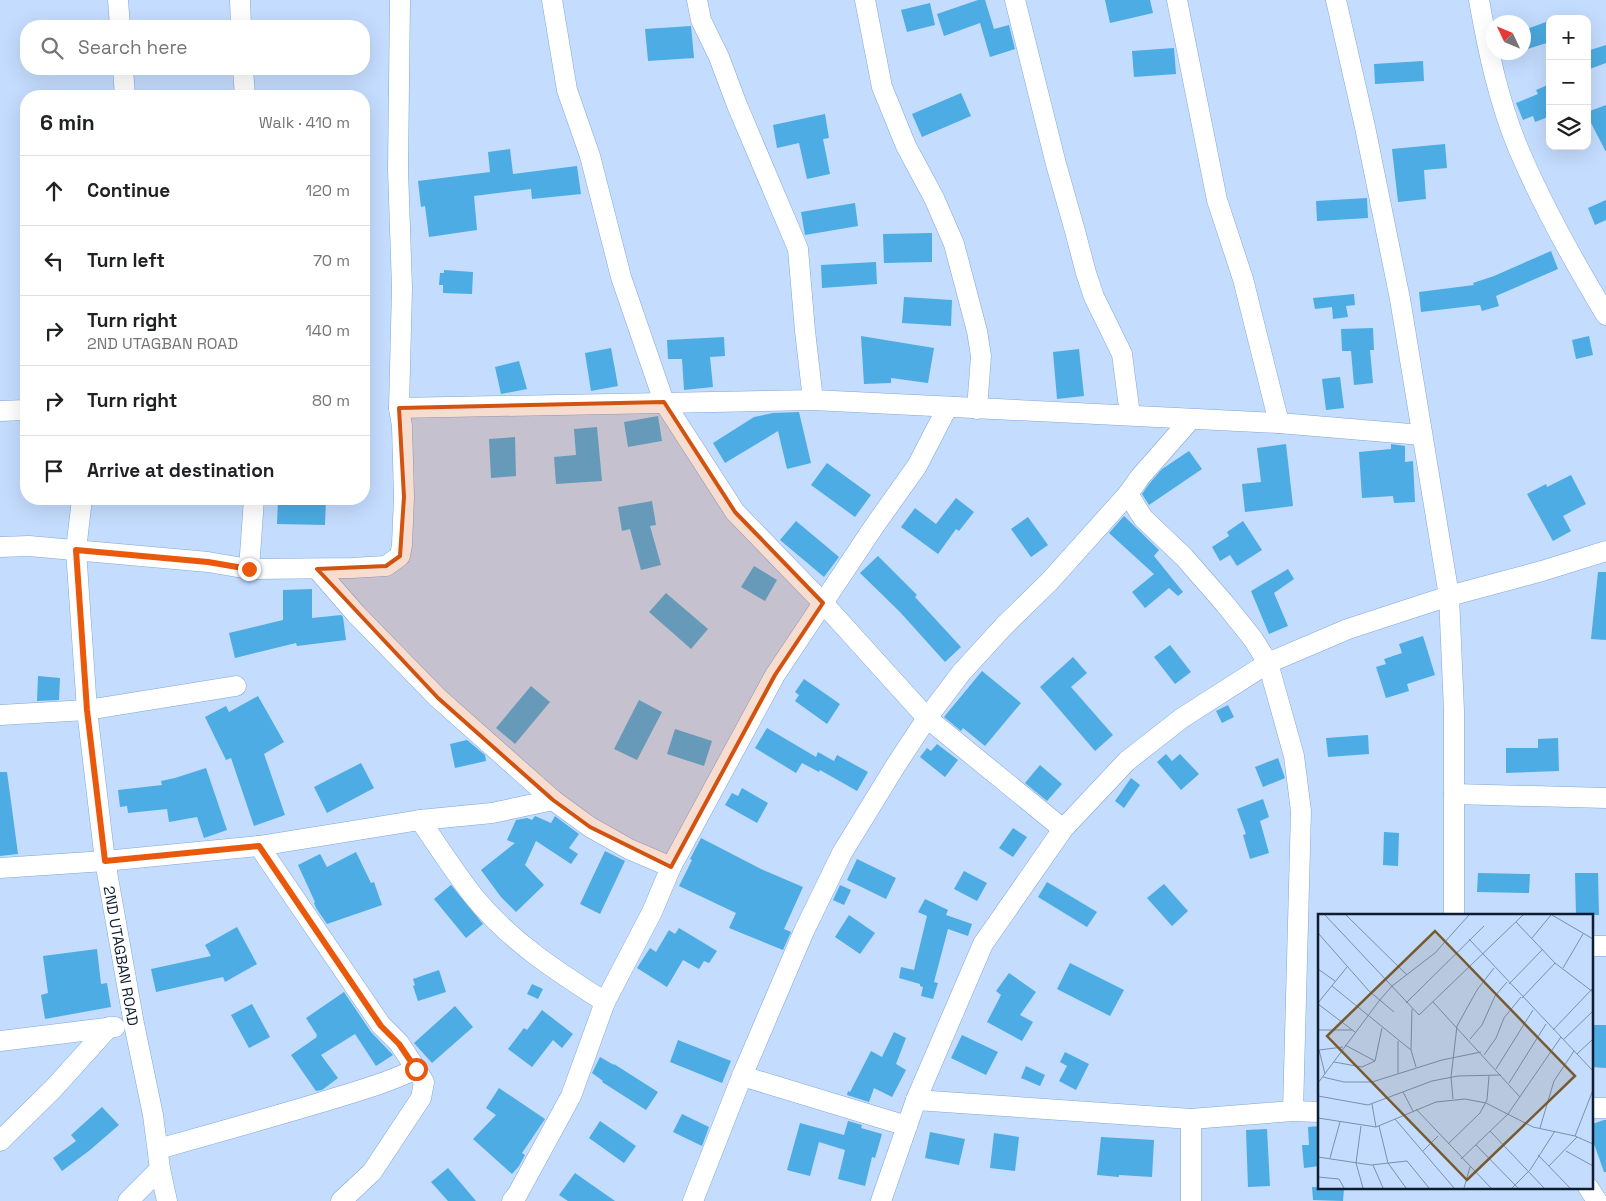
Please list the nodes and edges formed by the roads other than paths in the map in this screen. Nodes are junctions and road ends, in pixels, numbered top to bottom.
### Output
1 (118, 0) edge
2 (240, 0) edge
3 (400, 0) edge
4 (552, 0) edge
5 (697, 0) edge
6 (865, 0) edge
7 (1015, 0) edge
8 (1178, 0) edge
9 (1336, 0) edge
10 (1479, 0) edge
11 (120, 20) edge
12 (241, 20) edge
13 (123, 75) edge
14 (243, 75) edge
15 (125, 90) edge
16 (245, 90) edge
17 (1606, 315) edge
18 (813, 400) junction
19 (664, 402) junction
20 (398, 408) junction
21 (947, 408) junction
22 (977, 409) junction
23 (0, 410) edge
24 (20, 410) edge
25 (1130, 415) junction
26 (1191, 419) junction
27 (1278, 423) junction
28 (1422, 435) junction
29 (1128, 494) junction
30 (81, 505) edge
31 (254, 505) edge
32 (0, 547) edge
33 (76, 550) junction
34 (1606, 551) edge
35 (249, 569) junction
36 (317, 569) junction
37 (1449, 596) junction
38 (823, 603) junction
39 (1268, 663) junction
40 (236, 686) dead end
41 (87, 710) junction
42 (0, 715) edge
43 (927, 718) junction
44 (1454, 794) junction
45 (1606, 798) edge
46 (552, 800) junction
47 (420, 820) junction
48 (1064, 828) junction
49 (259, 846) junction
50 (105, 861) junction
51 (671, 867) junction
52 (0, 868) edge
53 (1454, 914) edge
54 (605, 1002) junction
55 (134, 1024) junction
56 (109, 1027) junction
57 (0, 1041) edge
58 (416, 1069) junction
59 (742, 1076) junction
60 (916, 1100) junction
61 (1294, 1111) junction
62 (1318, 1112) edge
63 (1191, 1119) junction
64 (907, 1126) junction
65 (0, 1141) edge
66 (158, 1149) junction
67 (160, 1170) junction
68 (1589, 1188) edge
69 (128, 1201) edge
70 (167, 1201) edge
71 (341, 1201) edge
72 (512, 1201) edge
73 (693, 1201) edge
74 (881, 1201) edge
75 (1191, 1201) edge
76 (1597, 1201) edge

1 - 11 street
2 - 12 street
3 - 20 street
4 - 19 street
5 - 18 street
6 - 22 street
7 - 25 street
8 - 27 street
9 - 28 street
10 - 17 street
13 - 15 street
14 - 16 street
18 - 19 street
18 - 21 street
19 - 20 street
19 - 38 street
20 - 36 street
21 - 22 street
21 - 38 street
22 - 25 street
23 - 24 street
25 - 26 street
26 - 27 street
26 - 29 street
27 - 28 street
28 - 37 street
29 - 39 street
29 - 43 street
30 - 33 street, 2ND UTAGBAN ROAD
31 - 35 street
32 - 33 street
33 - 35 street
33 - 41 street, 2ND UTAGBAN ROAD
34 - 37 street
35 - 36 street
36 - 46 street
37 - 39 street
37 - 44 street
38 - 43 street
38 - 51 street
39 - 48 street
39 - 61 street
40 - 41 street
41 - 42 street
41 - 50 street, 2ND UTAGBAN ROAD
43 - 48 street
43 - 59 street
44 - 45 street
44 - 53 street
46 - 47 street
46 - 51 street
47 - 49 street
47 - 54 street
48 - 60 street
49 - 50 street
49 - 58 street
50 - 52 street
50 - 55 street, 2ND UTAGBAN ROAD
51 - 54 street
54 - 72 street
55 - 56 street
55 - 66 street, 2ND UTAGBAN ROAD
56 - 57 street
56 - 65 street
58 - 66 street
58 - 71 street
59 - 64 street
59 - 73 street
60 - 63 street
60 - 64 street
61 - 62 street
61 - 63 street
63 - 75 street
64 - 74 street
66 - 67 street, 2ND UTAGBAN ROAD
67 - 69 street
67 - 70 street, 2ND UTAGBAN ROAD
68 - 76 street

